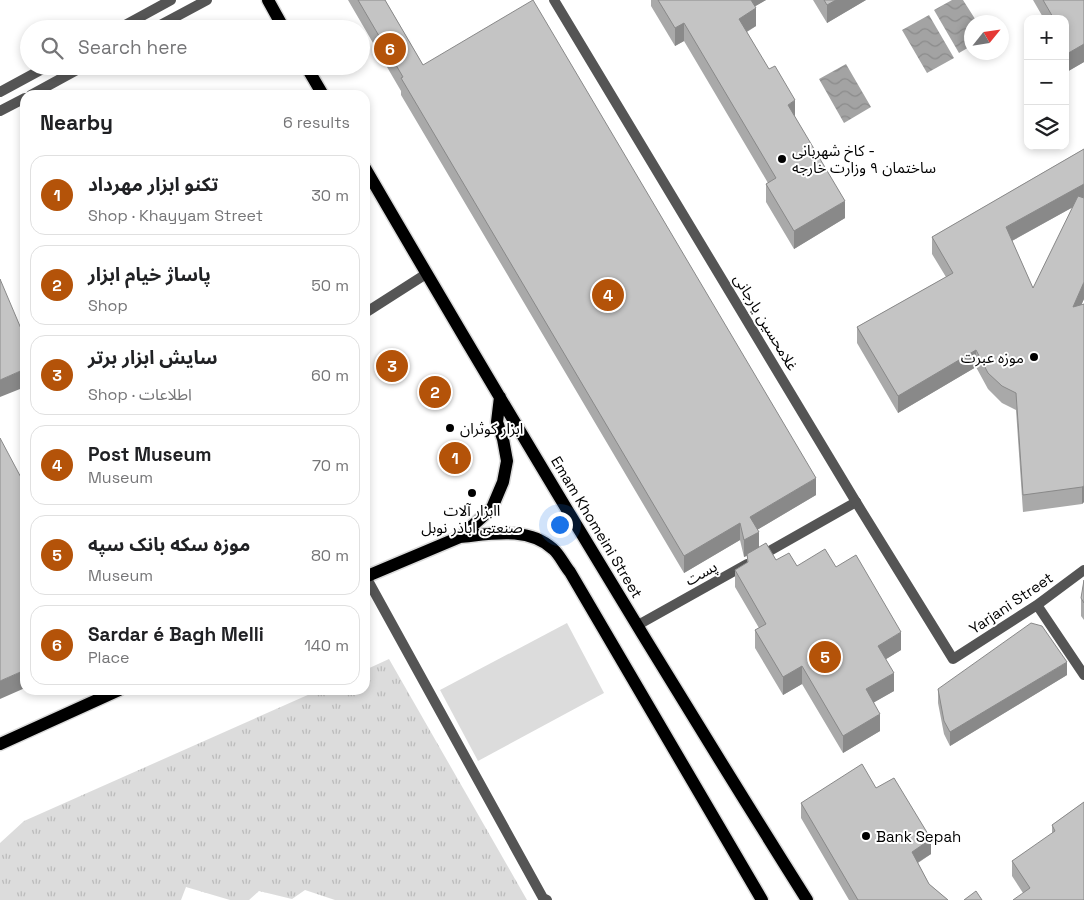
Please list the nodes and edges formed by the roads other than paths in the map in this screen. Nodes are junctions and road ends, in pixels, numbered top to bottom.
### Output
1 (172, 0) edge
2 (207, 0) edge
3 (268, 0) edge
4 (554, 0) edge
5 (135, 20) edge
6 (170, 20) edge
7 (279, 20) edge
8 (31, 75) edge
9 (68, 75) edge
10 (311, 75) edge
11 (40, 90) edge
12 (320, 90) edge
13 (0, 92) edge
14 (20, 101) edge
15 (0, 112) edge
16 (370, 177) edge
17 (426, 274) junction
18 (370, 309) edge
19 (500, 397) junction
20 (856, 502) junction
21 (460, 536) junction
22 (1084, 570) edge
23 (370, 575) edge
24 (370, 586) edge
25 (1037, 605) junction
26 (638, 626) junction
27 (1084, 675) edge
28 (108, 695) edge
29 (0, 744) edge
30 (546, 900) edge
31 (762, 900) edge
32 (806, 900) edge

1 - 5 street
2 - 6 street
3 - 7 main road
4 - 20 street, غلامحسین یارجانی
8 - 13 street
9 - 11 street
10 - 12 main road
14 - 15 street
16 - 17 main road, Emam Khomeini Street
17 - 18 street
17 - 19 main road, Emam Khomeini Street
19 - 21 main road
19 - 26 main road, Emam Khomeini Street
20 - 25 street, Yarjani Street
20 - 26 street, پست
21 - 23 main road
21 - 31 main road
22 - 25 street, Yarjani Street
24 - 30 street
25 - 27 street
26 - 32 main road, Emam Khomeini Street
28 - 29 main road

